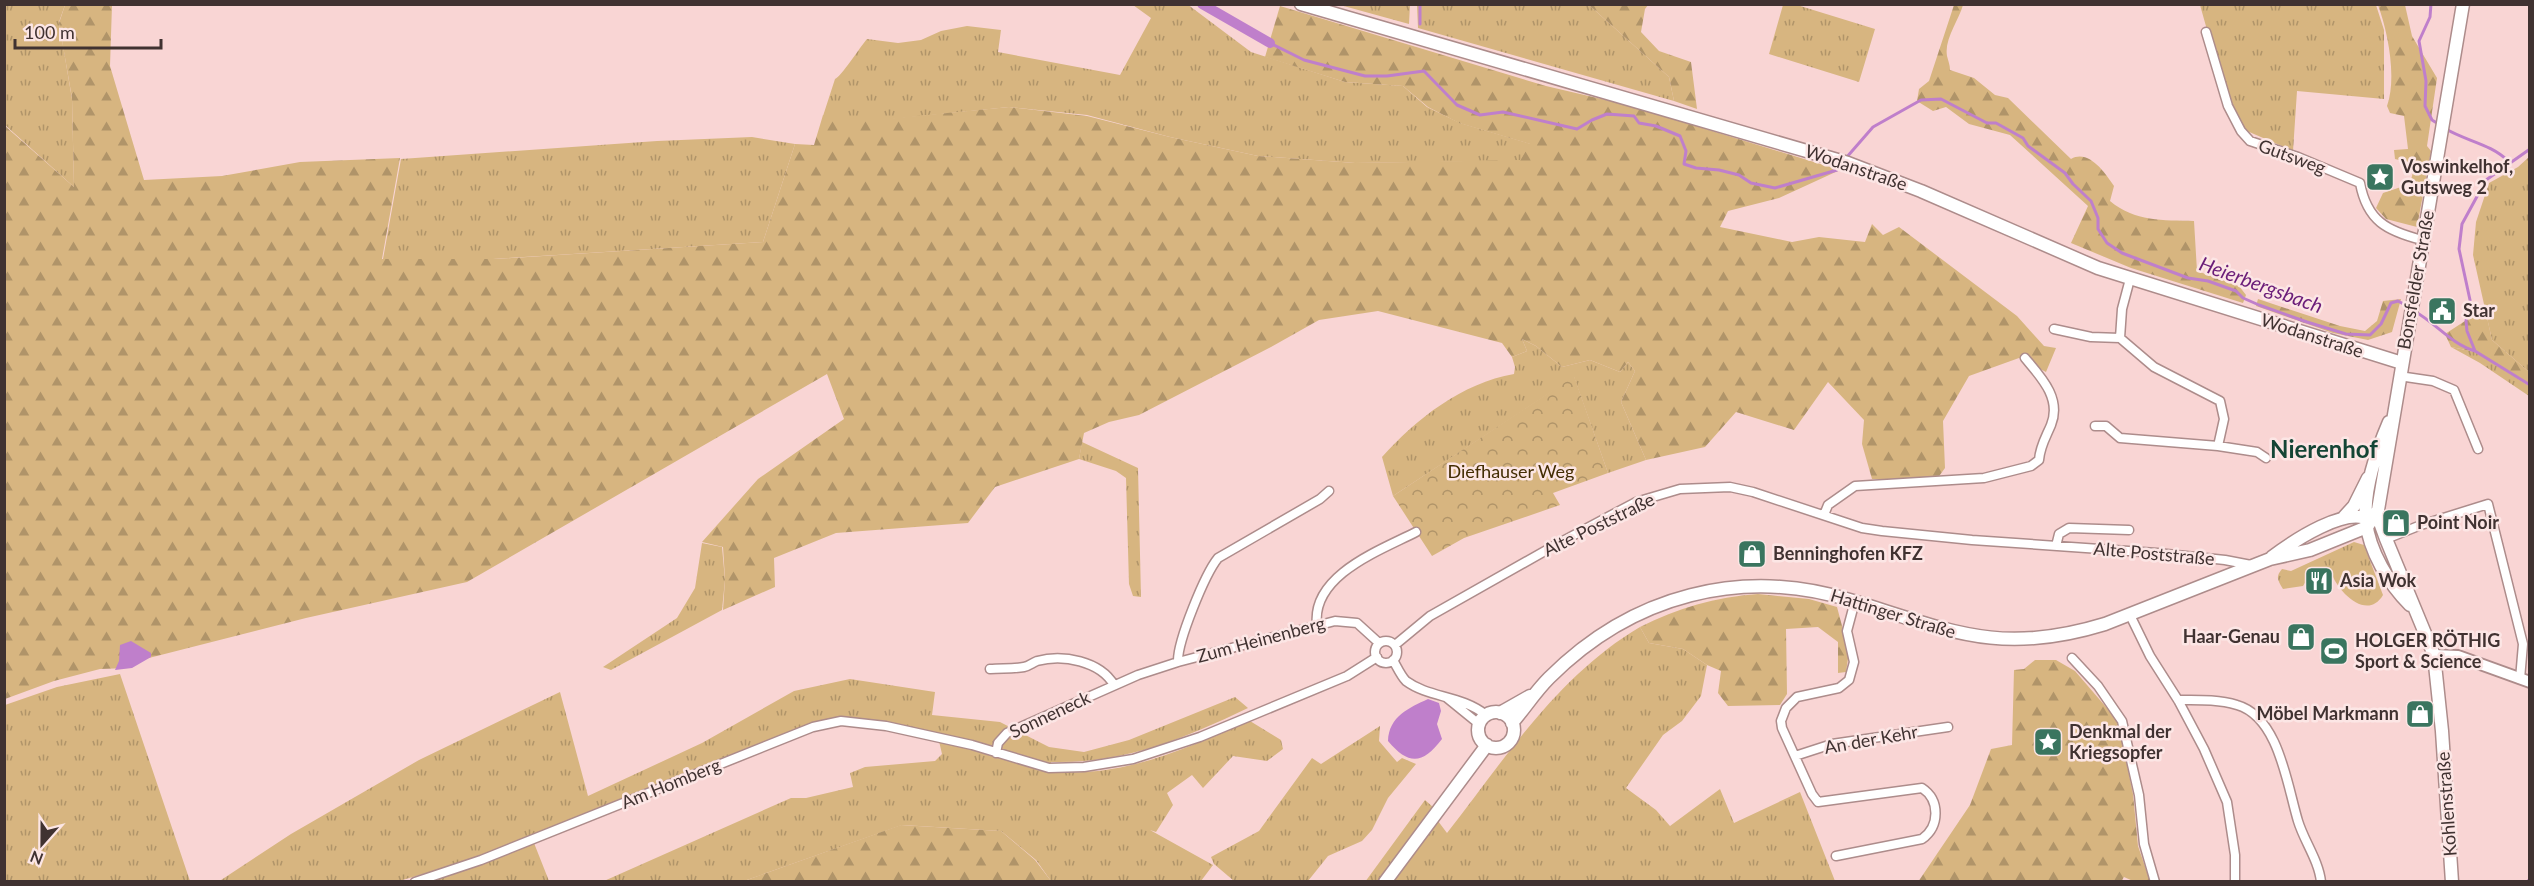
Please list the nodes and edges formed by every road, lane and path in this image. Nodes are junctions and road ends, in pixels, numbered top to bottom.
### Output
1 (1301, 4) edge
2 (2463, 4) edge
3 (2206, 32) dead end
4 (2422, 240) junction
5 (2130, 279) junction
6 (2054, 329) dead end
7 (2120, 338) junction
8 (2025, 358) dead end
9 (2402, 363) junction
10 (2399, 376) junction
11 (2393, 413) junction
12 (2095, 426) dead end
13 (2218, 446) junction
14 (2478, 449) dead end
15 (2266, 458) dead end
16 (2372, 469) junction
17 (1329, 491) dead end
18 (2360, 494) joint
19 (2378, 510) junction
20 (1824, 514) junction
21 (2344, 517) junction
22 (2368, 522) junction
23 (2129, 530) dead end
24 (1416, 532) dead end
25 (2384, 536) junction
26 (2056, 546) junction
27 (2270, 559) junction
28 (2252, 565) junction
29 (1855, 601) junction
30 (2412, 607) junction
31 (2130, 615) junction
32 (1317, 625) junction
33 (1379, 643) junction
34 (1395, 645) junction
35 (2434, 655) junction
36 (1377, 657) junction
37 (2072, 658) dead end
38 (1393, 660) junction
39 (1178, 662) junction
40 (990, 669) dead end
41 (1138, 675) joint
42 (2525, 680) edge
43 (1114, 685) junction
44 (1534, 693) junction
45 (2178, 700) junction
46 (1500, 713) junction
47 (1482, 720) junction
48 (1512, 723) junction
49 (1948, 727) dead end
50 (1487, 745) junction
51 (996, 753) junction
52 (1795, 756) junction
53 (1836, 856) dead end
54 (415, 882) edge
55 (1385, 882) edge
56 (2155, 882) edge
57 (2235, 882) edge
58 (2321, 882) edge
59 (2452, 882) edge

1 - 5 main road, Wodanstraße
2 - 4 main road, Bonsfelder Straße
3 - 4 street, Gutsweg
4 - 9 main road, Bonsfelder Straße
5 - 7 street
5 - 9 main road, Wodanstraße
6 - 7 street
7 - 13 street
8 - 20 street
9 - 10 main road, Bonsfelder Straße
10 - 11 main road, Bonsfelder Straße
10 - 14 street
11 - 16 main road, Bonsfelder Straße
11 - 19 main road, Bonsfelder Straße
12 - 13 street
13 - 15 street
16 - 18 main road, Bonsfelder Straße
16 - 22 main road, Bonsfelder Straße
17 - 39 street
18 - 21 main road, Hattinger Straße
19 - 22 main road
19 - 25 main road, Bonsfelder Straße
20 - 26 street, Alte Poststraße
20 - 34 street, Alte Poststraße
21 - 22 main road, Hattinger Straße
21 - 27 main road, Hattinger Straße
22 - 25 main road
22 - 27 main road, Hattinger Straße
22 - 30 main road, Bonsfelder Straße
23 - 26 street, Alte Poststraße
24 - 32 street
25 - 30 main road, Bonsfelder Straße
25 - 42 street
26 - 28 street, Alte Poststraße
27 - 28 main road, Hattinger Straße
28 - 31 main road, Hattinger Straße
29 - 31 main road, Hattinger Straße
29 - 44 main road, Hattinger Straße
29 - 52 street
30 - 35 main road, Bonsfelder Straße
31 - 45 street
32 - 33 street, Zum Heinenberg
32 - 39 street, Zum Heinenberg
33 - 34 street
33 - 36 street
34 - 38 street
35 - 42 street
35 - 59 main road, Kohlenstraße
36 - 38 street
36 - 51 street
37 - 56 street
38 - 47 street
39 - 41 street, Zum Heinenberg
40 - 43 street, Sonneneck
41 - 43 street, Sonneneck
43 - 51 street, Sonneneck
44 - 46 main road, Hattinger Straße
44 - 48 main road, Hattinger Straße
45 - 57 street
45 - 58 street
46 - 47 main road
46 - 48 main road
47 - 50 main road
48 - 50 main road
49 - 52 street, An der Kehr
50 - 55 main road
51 - 54 street, Am Homberg
52 - 53 street

